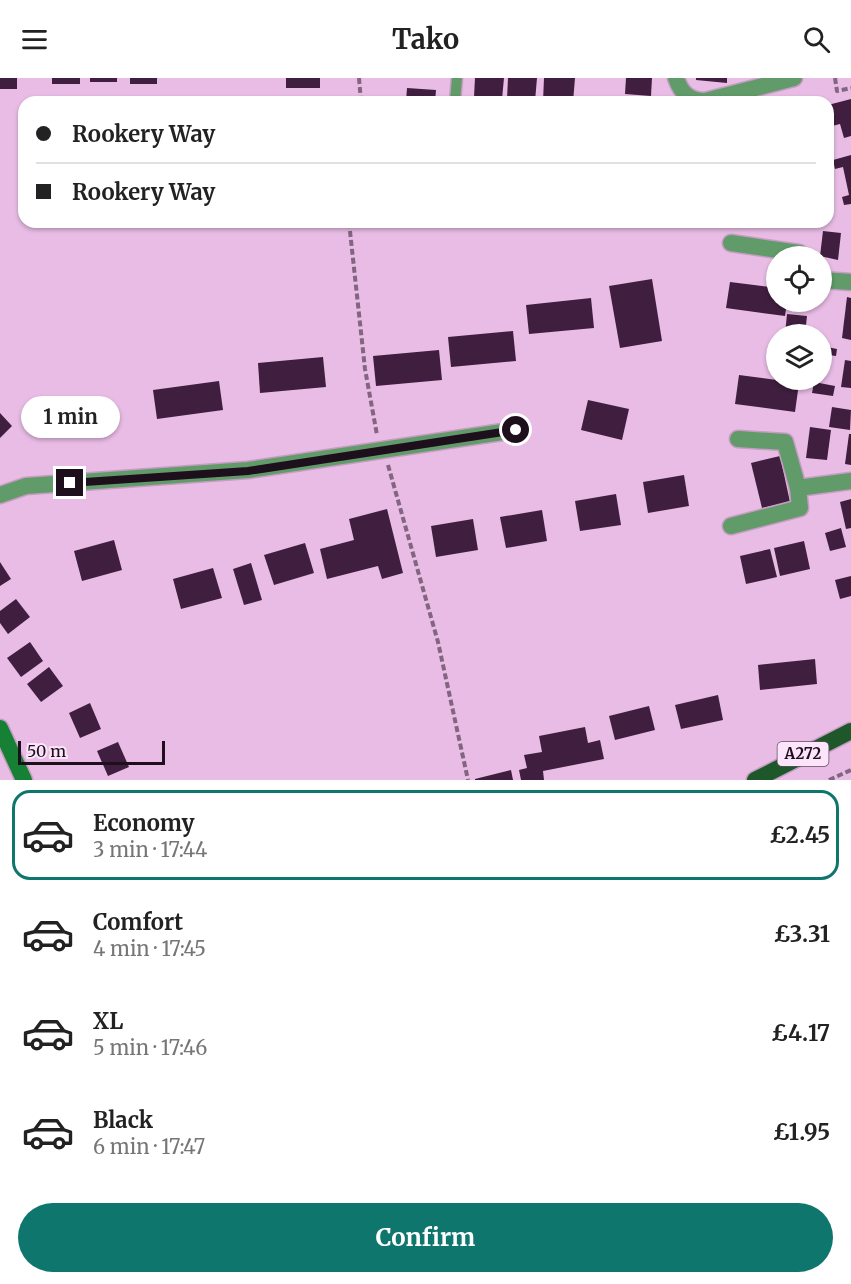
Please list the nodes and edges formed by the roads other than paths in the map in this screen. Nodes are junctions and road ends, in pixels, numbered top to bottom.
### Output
1 (457, 78) edge
2 (794, 78) edge
3 (456, 96) edge
4 (724, 96) edge
5 (731, 243) dead end
6 (766, 248) edge
7 (832, 281) edge
8 (851, 282) edge
9 (516, 430) dead end
10 (738, 439) dead end
11 (851, 481) edge
12 (798, 488) junction
13 (0, 495) edge
14 (731, 526) dead end
15 (0, 728) edge
16 (851, 731) edge
17 (24, 780) edge
18 (755, 780) edge

1 - 3 lane
2 - 4 street
5 - 6 street
7 - 8 street
9 - 13 street
10 - 12 street
11 - 12 street
12 - 14 street
15 - 17 main road
16 - 18 highway, A272

